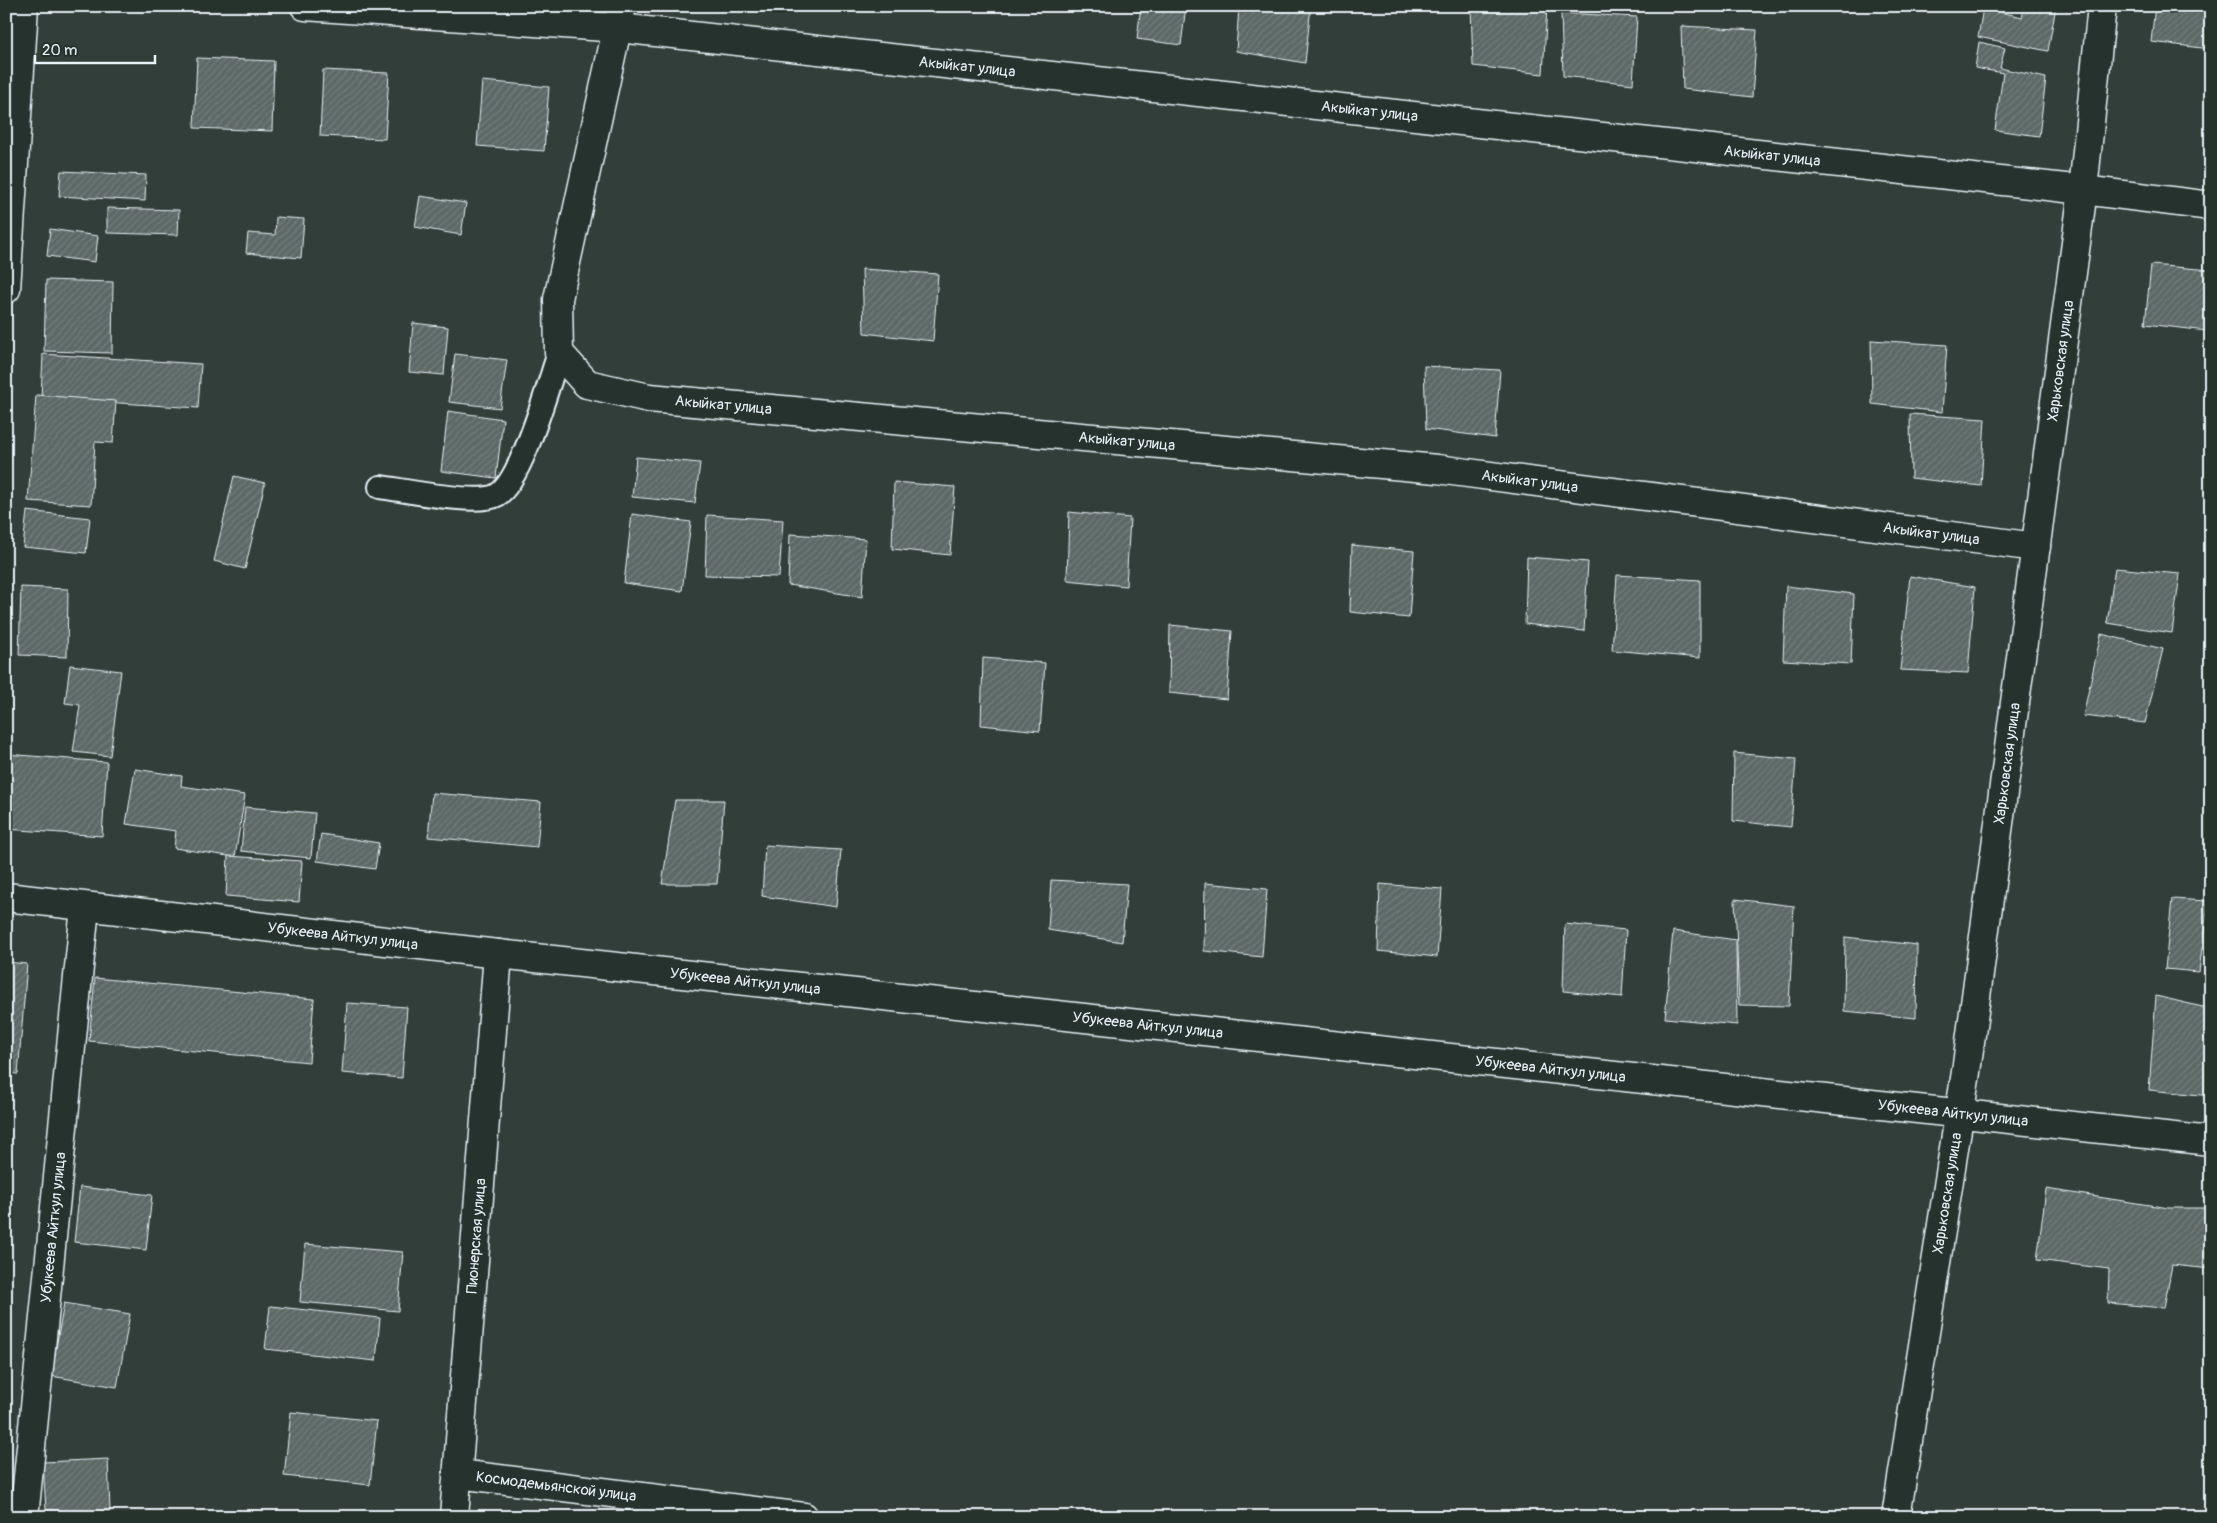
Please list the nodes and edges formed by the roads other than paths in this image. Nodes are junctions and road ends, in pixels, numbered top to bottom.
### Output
1 (24, 6) edge
2 (305, 6) edge
3 (2102, 6) edge
4 (621, 17) edge
5 (2083, 190) junction
6 (2211, 206) edge
7 (6, 289) edge
8 (559, 353) junction
9 (380, 487) dead end
10 (2036, 547) junction
11 (6, 897) edge
12 (85, 907) junction
13 (498, 954) junction
14 (1960, 1115) junction
15 (2211, 1141) edge
16 (458, 1474) junction
17 (24, 1517) edge
18 (454, 1517) edge
19 (804, 1517) edge
20 (1896, 1517) edge

1 - 7 street
2 - 4 street, Акыйкат улица
3 - 5 street, Харьковская улица
4 - 5 street, Акыйкат улица
4 - 8 street
5 - 6 street, Акыйкат улица
5 - 10 street, Харьковская улица
8 - 9 lane
8 - 10 street, Акыйкат улица
10 - 14 street, Харьковская улица
11 - 12 street, Убукеева Айткул улица
12 - 13 street, Убукеева Айткул улица
12 - 17 street, Убукеева Айткул улица
13 - 14 street, Убукеева Айткул улица
13 - 16 street, Пионерская улица
14 - 15 street, Убукеева Айткул улица
14 - 20 street, Харьковская улица
16 - 18 street, Пионерская улица
16 - 19 street, Космодемьянской улица

